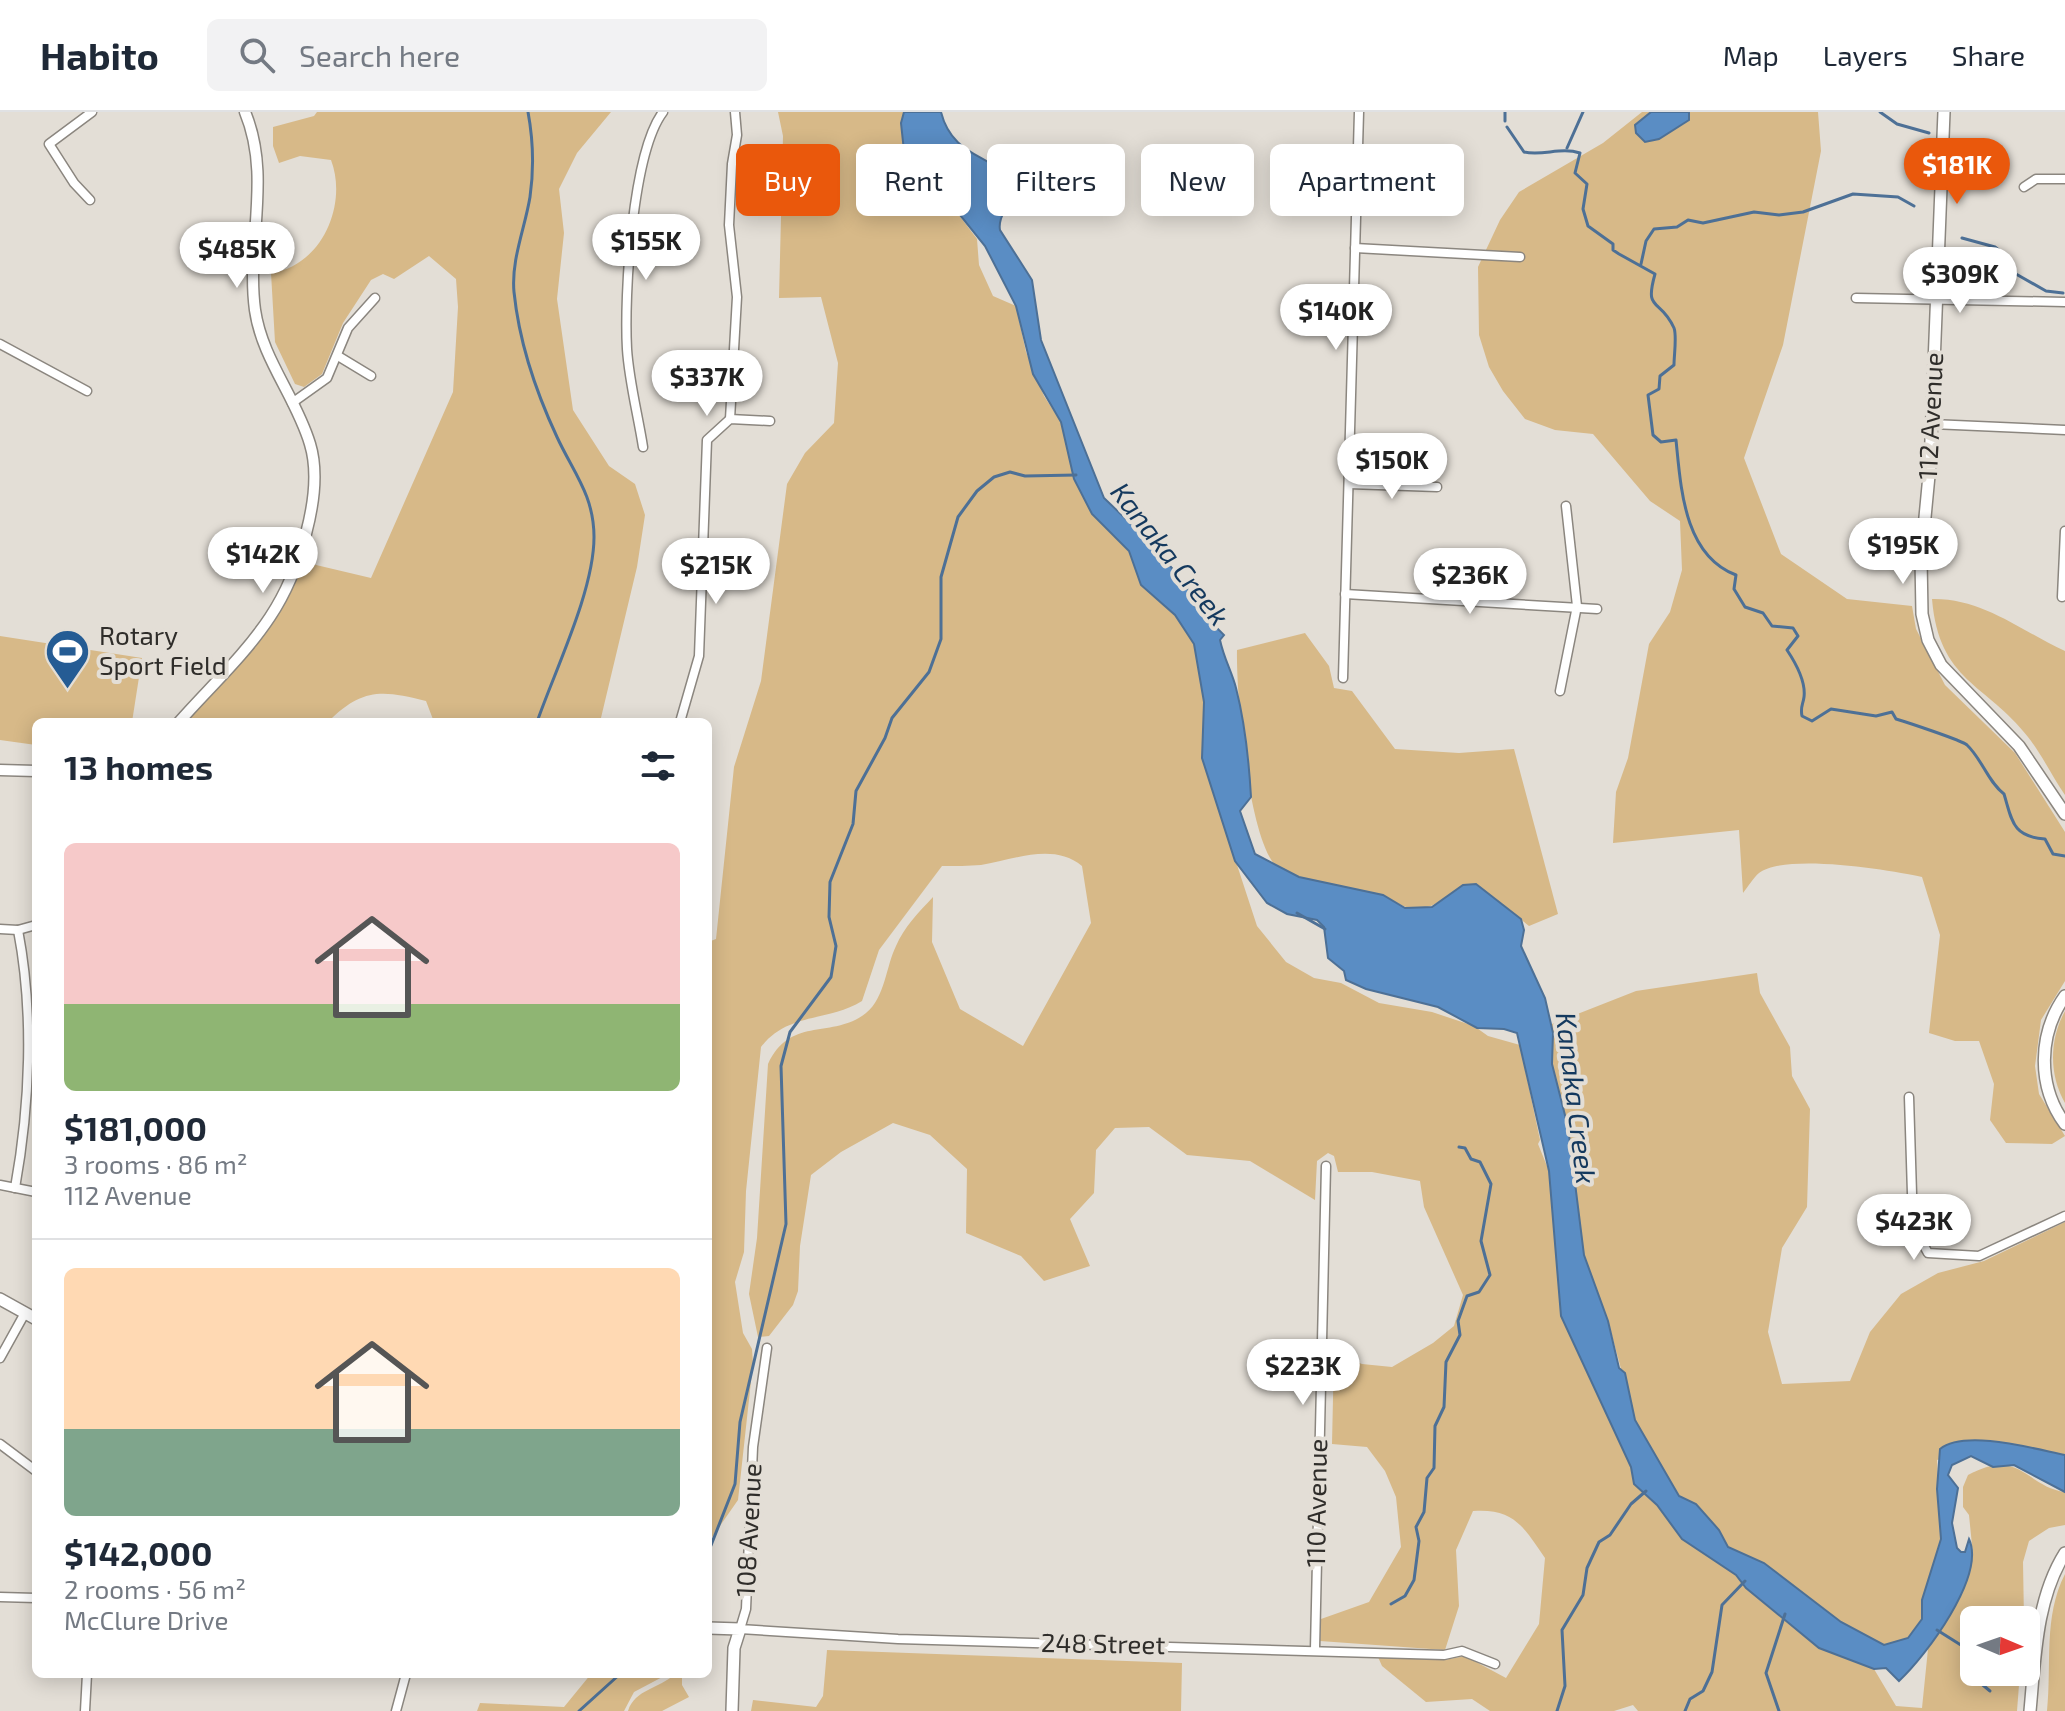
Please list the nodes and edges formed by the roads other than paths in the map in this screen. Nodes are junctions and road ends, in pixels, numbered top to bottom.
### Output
1 (92, 112) edge
2 (245, 112) edge
3 (663, 112) edge
4 (735, 112) edge
5 (1359, 112) edge
6 (1944, 112) edge
7 (2065, 179) edge
8 (2024, 187) dead end
9 (90, 200) dead end
10 (1355, 248) junction
11 (1520, 257) dead end
12 (375, 298) dead end
13 (1856, 298) dead end
14 (1935, 299) junction
15 (2065, 302) edge
16 (0, 344) edge
17 (338, 356) junction
18 (371, 376) dead end
19 (87, 391) dead end
20 (292, 403) junction
21 (730, 419) junction
22 (770, 421) dead end
23 (1932, 424) junction
24 (2065, 430) edge
25 (643, 447) dead end
26 (1349, 484) junction
27 (1437, 487) dead end
28 (1566, 506) dead end
29 (2065, 531) edge
30 (1345, 594) junction
31 (2062, 597) dead end
32 (1577, 606) junction
33 (1597, 609) dead end
34 (1343, 678) dead end
35 (1560, 691) dead end
36 (182, 718) edge
37 (681, 718) edge
38 (0, 770) edge
39 (32, 771) edge
40 (2065, 814) edge
41 (32, 926) edge
42 (0, 929) edge
43 (18, 930) junction
44 (2065, 996) edge
45 (25, 1081) junction
46 (32, 1081) edge
47 (1909, 1097) dead end
48 (2065, 1124) edge
49 (1326, 1166) dead end
50 (0, 1185) edge
51 (15, 1188) junction
52 (32, 1191) edge
53 (2065, 1216) edge
54 (0, 1299) edge
55 (30, 1316) edge
56 (767, 1348) dead end
57 (0, 1358) edge
58 (0, 1444) edge
59 (32, 1468) edge
60 (2065, 1553) edge
61 (0, 1597) edge
62 (32, 1598) edge
63 (712, 1628) edge
64 (740, 1629) junction
65 (1315, 1649) junction
66 (1495, 1664) dead end
67 (87, 1678) edge
68 (405, 1678) edge
69 (85, 1711) edge
70 (396, 1711) edge
71 (732, 1711) edge
72 (2030, 1711) edge

1 - 9 street
2 - 20 street
3 - 25 street
4 - 21 street
5 - 10 street
6 - 14 main road, 112 Avenue
7 - 8 street
10 - 11 street
10 - 26 street
12 - 17 street
13 - 14 street
14 - 15 street
14 - 23 main road, 112 Avenue
16 - 19 street
17 - 18 street
17 - 20 street
20 - 36 street
21 - 22 street
21 - 37 street
23 - 24 street
23 - 40 main road, 112 Avenue
26 - 27 street
26 - 30 street
28 - 32 street
29 - 31 street
30 - 32 street
30 - 34 street
32 - 33 street
32 - 35 street
38 - 39 street
41 - 43 street
42 - 43 street
43 - 45 street
44 - 48 main road
45 - 46 street
45 - 51 street
47 - 53 street
49 - 65 street, 110 Avenue
50 - 51 street
51 - 52 street
54 - 55 main road
55 - 57 street
56 - 64 street, 108 Avenue
58 - 59 street
60 - 72 main road
61 - 62 street
63 - 64 main road, 248 Street
64 - 65 street, 248 Street
64 - 71 main road, 108 Avenue
65 - 66 street, 248 Street
67 - 69 street
68 - 70 street

